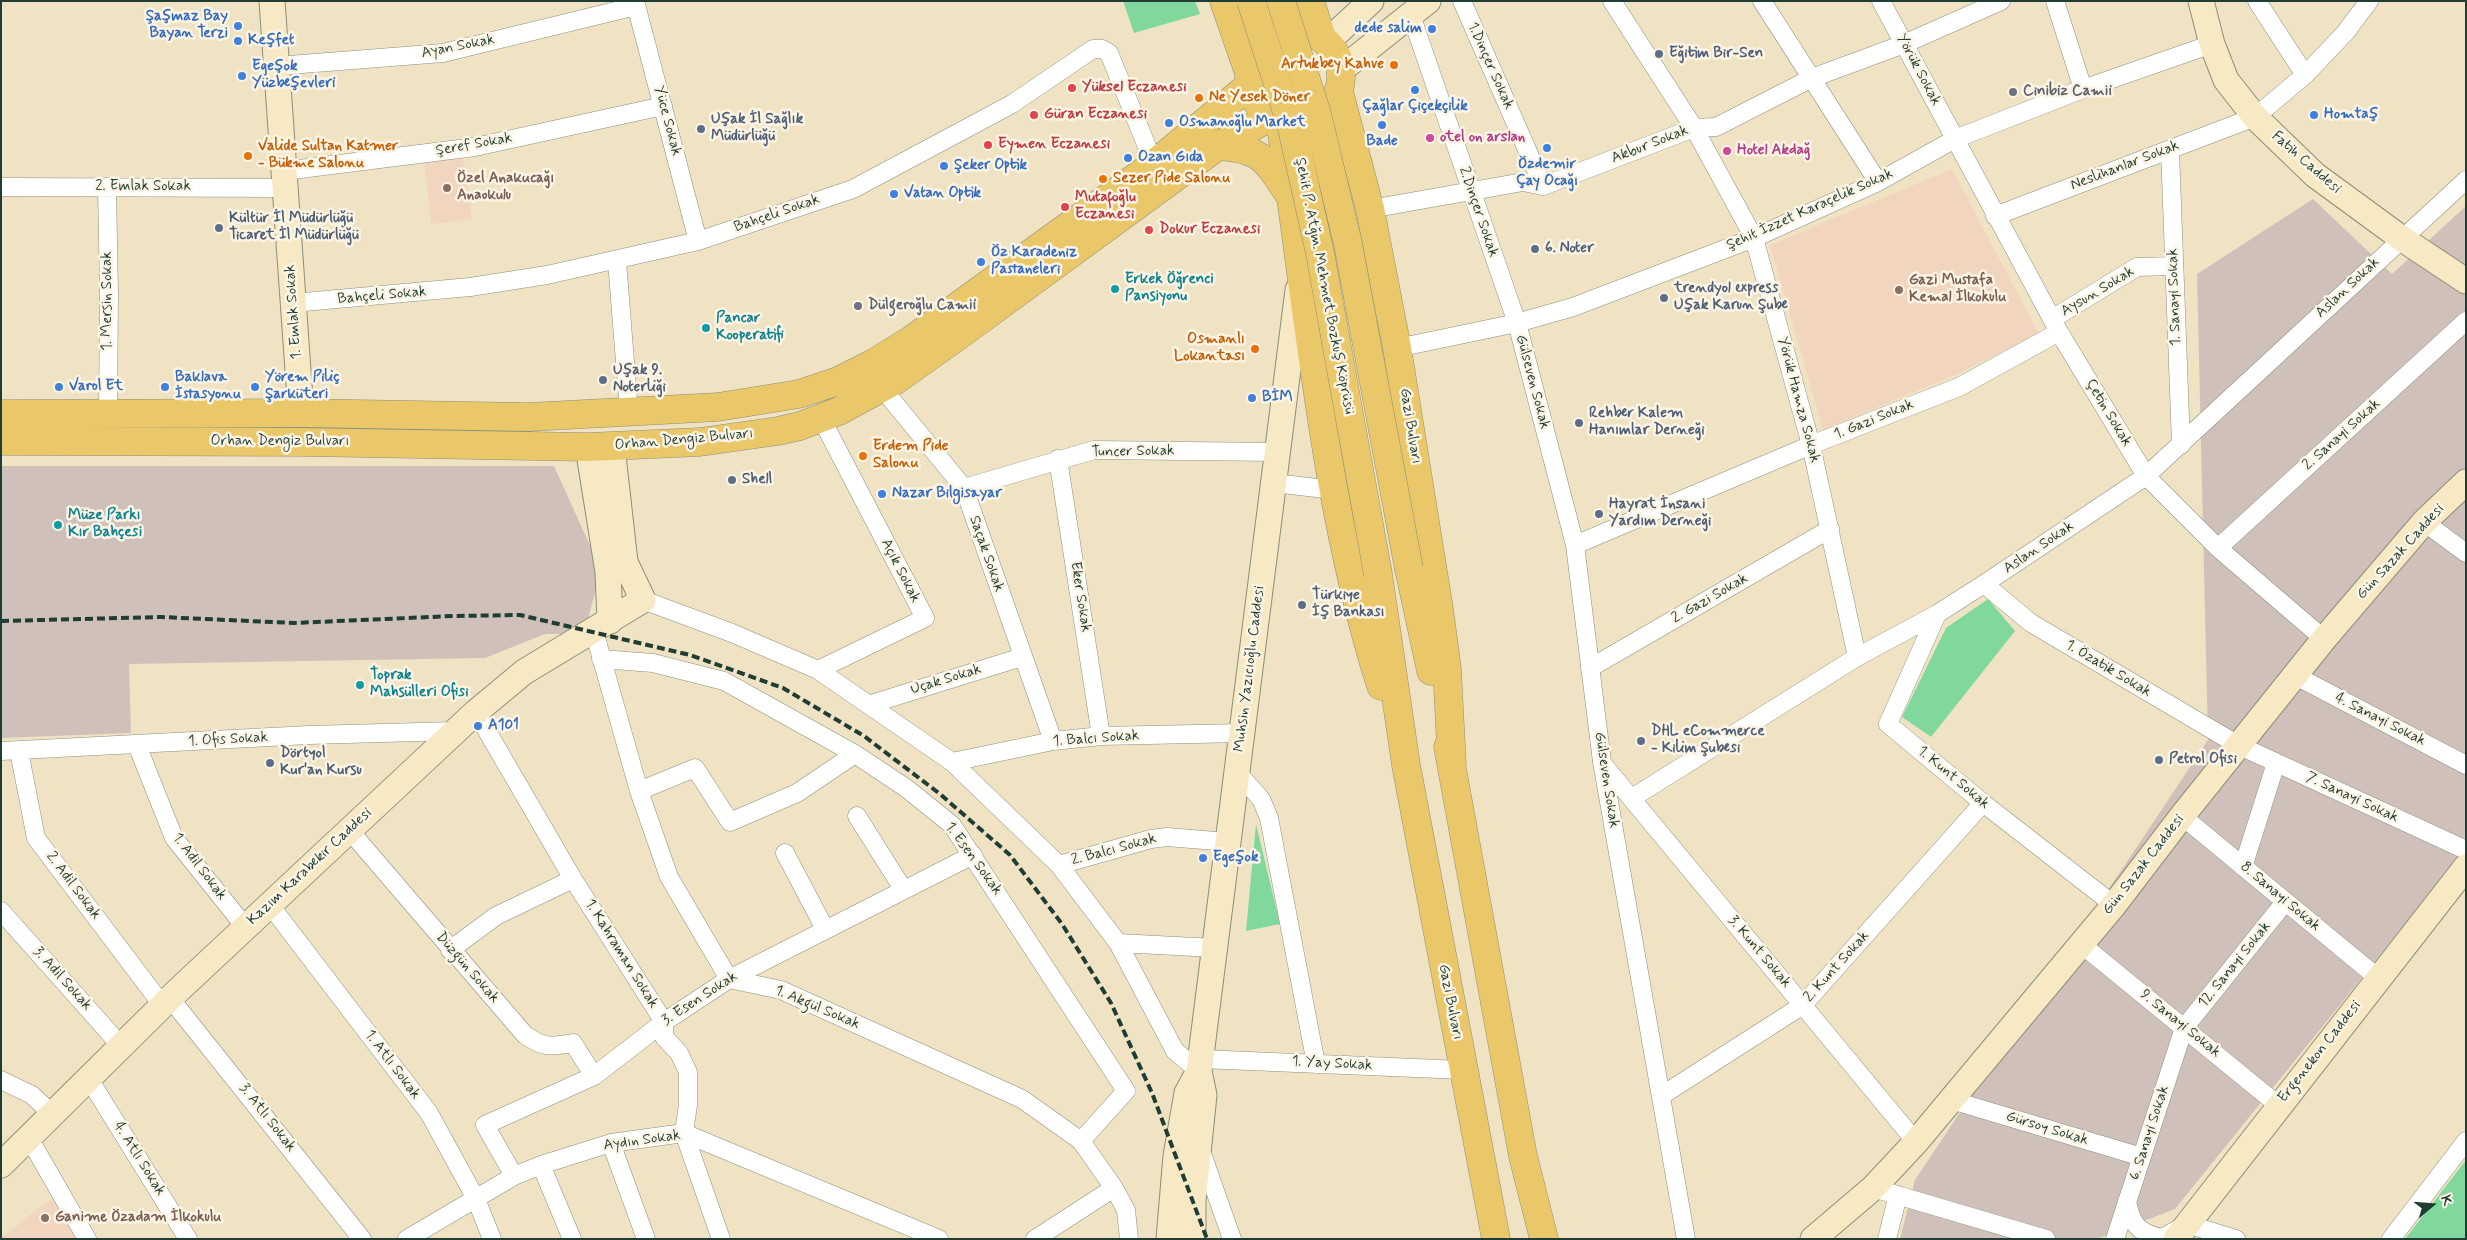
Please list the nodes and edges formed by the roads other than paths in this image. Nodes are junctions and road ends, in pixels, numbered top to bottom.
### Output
1 (272, 1) edge
2 (1224, 1) edge
3 (1251, 1) edge
4 (1281, 1) edge
5 (1310, 1) edge
6 (1371, 1) edge
7 (1462, 1) edge
8 (1612, 1) edge
9 (1762, 1) edge
10 (1881, 1) edge
11 (2001, 1) edge
12 (2055, 1) edge
13 (2201, 1) edge
14 (2257, 1) edge
15 (2369, 1) edge
16 (636, 4) edge
17 (1983, 4) edge
18 (1420, 8) edge
19 (1325, 40) junction
20 (1904, 44) junction
21 (2212, 44) junction
22 (276, 66) junction
23 (2305, 75) junction
24 (1812, 78) junction
25 (1249, 79) junction
26 (1340, 81) junction
27 (2083, 89) junction
28 (663, 106) junction
29 (2256, 117) junction
30 (1276, 118) junction
31 (1694, 128) junction
32 (1956, 139) junction
33 (1218, 146) junction
34 (2170, 150) junction
35 (1154, 164) junction
36 (284, 179) junction
37 (1363, 180) junction
38 (2466, 180) edge
39 (1878, 182) junction
40 (1, 186) edge
41 (1543, 186) junction
42 (107, 187) junction
43 (1470, 190) junction
44 (1291, 197) junction
45 (1370, 209) junction
46 (1995, 216) junction
47 (1754, 238) junction
48 (2401, 238) junction
49 (698, 241) junction
50 (617, 261) junction
51 (2174, 266) junction
52 (1301, 268) junction
53 (2466, 281) edge
54 (293, 303) junction
55 (2466, 321) edge
56 (1517, 323) junction
57 (2056, 326) junction
58 (1397, 348) junction
59 (882, 388) junction
60 (301, 413) junction
61 (609, 413) junction
62 (1, 414) edge
63 (108, 415) junction
64 (821, 418) junction
65 (1, 441) edge
66 (301, 442) junction
67 (1811, 445) junction
68 (2181, 445) junction
69 (600, 447) junction
70 (1278, 452) junction
71 (1058, 458) junction
72 (2146, 476) junction
73 (1274, 482) junction
74 (2466, 482) edge
75 (964, 488) junction
76 (1334, 490) junction
77 (2424, 522) junction
78 (1830, 529) junction
79 (1575, 546) junction
80 (2218, 548) junction
81 (2466, 553) edge
82 (1408, 569) joint
83 (1378, 574) joint
84 (1984, 584) junction
85 (643, 600) junction
86 (1936, 614) junction
87 (602, 626) junction
88 (2324, 639) junction
89 (1022, 657) junction
90 (1857, 657) junction
91 (601, 659) junction
92 (1590, 668) junction
93 (818, 670) junction
94 (2294, 676) junction
95 (870, 704) junction
96 (476, 712) junction
97 (456, 731) junction
98 (1242, 733) junction
99 (1101, 736) junction
100 (1053, 741) junction
101 (137, 745) junction
102 (2238, 745) junction
103 (19, 750) junction
104 (1, 751) edge
105 (855, 754) junction
106 (952, 762) junction
107 (1602, 762) junction
108 (2276, 763) junction
109 (2466, 764) edge
110 (1406, 765) junction
111 (1452, 766) junction
112 (1237, 772) junction
113 (638, 790) junction
114 (1632, 798) junction
115 (1983, 803) junction
116 (857, 816) dead end
117 (2182, 816) junction
118 (350, 831) junction
119 (1228, 842) junction
120 (2466, 850) edge
121 (785, 853) dead end
122 (973, 855) junction
123 (1060, 865) junction
124 (2243, 867) junction
125 (2466, 867) edge
126 (573, 879) junction
127 (903, 889) junction
128 (2285, 902) junction
129 (2114, 904) junction
130 (270, 905) junction
131 (1, 910) edge
132 (246, 928) junction
133 (825, 928) junction
134 (1118, 943) junction
135 (2081, 944) junction
136 (1215, 948) junction
137 (450, 950) junction
138 (2378, 978) junction
139 (729, 979) junction
140 (166, 1002) junction
141 (1803, 1005) junction
142 (664, 1022) junction
143 (2184, 1028) junction
144 (122, 1047) junction
145 (1316, 1064) junction
146 (1200, 1065) junction
147 (1464, 1070) junction
148 (594, 1076) junction
149 (90, 1079) junction
150 (1, 1080) edge
151 (1661, 1096) junction
152 (1951, 1100) junction
153 (2278, 1105) junction
154 (53, 1115) junction
155 (684, 1133) junction
156 (29, 1138) junction
157 (1081, 1141) junction
158 (2466, 1141) edge
159 (1916, 1142) junction
160 (611, 1143) junction
161 (1199, 1143) junction
162 (2142, 1157) junction
163 (1, 1165) edge
164 (541, 1165) junction
165 (514, 1176) junction
166 (1114, 1188) junction
167 (1873, 1188) junction
168 (1898, 1195) junction
169 (476, 1199) junction
170 (2128, 1201) junction
171 (2181, 1231) edge
172 (87, 1239) edge
173 (188, 1239) edge
174 (362, 1239) edge
175 (407, 1239) edge
176 (492, 1239) edge
177 (572, 1239) edge
178 (646, 1239) edge
179 (721, 1239) edge
180 (939, 1239) edge
181 (1035, 1239) edge
182 (1129, 1239) edge
183 (1169, 1239) edge
184 (1193, 1239) edge
185 (1232, 1239) edge
186 (1496, 1239) edge
187 (1544, 1239) edge
188 (1686, 1239) edge
189 (1814, 1239) edge
190 (1887, 1239) edge
191 (2046, 1239) edge
192 (2115, 1239) edge
193 (2236, 1239) edge
194 (2391, 1239) edge

1 - 22 street, 1. Emlak Sokak
2 - 25 main road
3 - 83 main road, Şehit P. Atğm. Mehmet Bozkuş Köprüsü, bridge
4 - 82 main road, Şehit P. Atğm. Mehmet Bozkuş Köprüsü, bridge
5 - 19 main road
6 - 19 street
7 - 41 street, 1.Dinçer Sokak
8 - 31 street, Yörük Hamza Sokak
9 - 24 street
10 - 20 street, Yörük Sokak
11 - 17 street, Akbur Sokak
12 - 27 street
13 - 21 street, Fatih Caddesi
14 - 23 street
15 - 23 street, Neslihanlar Sokak
16 - 22 street, Ayan Sokak
16 - 28 street, Yüce Sokak
17 - 20 street, Akbur Sokak
18 - 26 street
18 - 43 street, 2.Dinçer Sokak
19 - 25 main road
19 - 26 main road
20 - 24 street, Akbur Sokak
20 - 32 street, Yörük Sokak
21 - 27 street, Şehit İzzet Karaçelik Sokak
21 - 29 street, Fatih Caddesi
22 - 36 street, 1. Emlak Sokak
23 - 29 street, Neslihanlar Sokak
24 - 31 street, Akbur Sokak
24 - 39 street
25 - 30 main road
25 - 35 main road, Orhan Dengiz Bulvarı
26 - 30 main road
26 - 37 main road, Gazi Bulvarı
27 - 32 street, Şehit İzzet Karaçelik Sokak
28 - 36 street, Şeref Sokak
28 - 49 street, Yüce Sokak
29 - 34 street, Neslihanlar Sokak
29 - 48 street, Fatih Caddesi
30 - 33 main road, Orhan Dengiz Bulvarı
30 - 44 main road, Gazi Bulvarı
31 - 41 street, Akbur Sokak
31 - 47 street, Yörük Hamza Sokak
32 - 39 street, Şehit İzzet Karaçelik Sokak
32 - 46 street, Çetin Sokak
33 - 44 main road
33 - 59 main road, Orhan Dengiz Bulvarı
34 - 46 street, Neslihanlar Sokak
34 - 51 street, 1. Sanayi Sokak
35 - 49 street, Bahçeli Sokak
35 - 61 main road, Orhan Dengiz Bulvarı
36 - 42 street, 2. Emlak Sokak
36 - 54 street, 1. Emlak Sokak
37 - 44 main road
37 - 45 main road, Gazi Bulvarı
38 - 48 street, Aslan Sokak
39 - 47 street, Şehit İzzet Karaçelik Sokak
40 - 42 street, 2. Emlak Sokak
41 - 43 street, Akbur Sokak
42 - 63 street, 1. Mersin Sokak
43 - 45 street, Akbur Sokak
43 - 56 street, 2.Dinçer Sokak
44 - 52 main road, Gazi Bulvarı
45 - 58 main road, Gazi Bulvarı
46 - 57 street, Çetin Sokak
47 - 56 street, Şehit İzzet Karaçelik Sokak
47 - 67 street, Yörük Hamza Sokak
48 - 53 street, Fatih Caddesi
48 - 68 street, Aslan Sokak
49 - 50 street, Bahçeli Sokak
50 - 54 street, Bahçeli Sokak
50 - 61 street
51 - 57 street, Aysun Sokak
51 - 68 street, 1. Sanayi Sokak
52 - 70 street, Muhsin Yazıcıoğlu Caddesi
52 - 76 main road, Gazi Bulvarı
54 - 60 street, 1. Emlak Sokak
55 - 80 street, 2. Sanayi Sokak
56 - 58 street, Şehit İzzet Karaçelik Sokak
56 - 79 street, Gülseven Sokak
57 - 67 street, 1. Gazi Sokak
57 - 72 street, Çetin Sokak
58 - 111 main road, Gazi Bulvarı
59 - 64 main road, Orhan Dengiz Bulvarı
59 - 75 street, Saçak Sokak
60 - 61 main road, Orhan Dengiz Bulvarı
60 - 63 main road, Orhan Dengiz Bulvarı
60 - 66 main road
61 - 69 main road
62 - 63 main road, Orhan Dengiz Bulvarı
64 - 69 main road, Orhan Dengiz Bulvarı
64 - 93 street, Açık Sokak
65 - 66 main road, Orhan Dengiz Bulvarı
66 - 69 main road, Orhan Dengiz Bulvarı
67 - 78 street, Yörük Hamza Sokak
67 - 79 street, 1. Gazi Sokak
68 - 72 street, Aslan Sokak
69 - 85 street
69 - 87 street
70 - 71 street, Tuncer Sokak
70 - 73 street, Muhsin Yazıcıoğlu Caddesi
71 - 75 street, Tuncer Sokak
71 - 99 street, Eker Sokak
72 - 80 street, Çetin Sokak
72 - 84 street, Aslan Sokak
73 - 76 street
73 - 98 street, Muhsin Yazıcıoğlu Caddesi
74 - 77 street, Gün Sazak Caddesi
75 - 89 street, Saçak Sokak
76 - 110 main road, Gazi Bulvarı
77 - 81 street
77 - 88 street, Gün Sazak Caddesi
78 - 90 street, Yörük Hamza Sokak
78 - 92 street, 2. Gazi Sokak
79 - 92 street, Gülseven Sokak
80 - 88 street, Çetin Sokak
82 - 111 main road, Gazi Bulvarı
83 - 110 main road, Gazi Bulvarı
84 - 86 street, Aslan Sokak
84 - 102 street, 1. Özatik Sokak
85 - 87 street, Kazım Karabekir Caddesi
85 - 93 street
86 - 90 street, Aslan Sokak
86 - 115 street, 1. Kunt Sokak
87 - 91 street
87 - 96 street, Kazım Karabekir Caddesi
88 - 94 street, Gün Sazak Caddesi
89 - 95 street, Uçak Sokak
89 - 100 street, Saçak Sokak
90 - 114 street, Aslan Sokak
91 - 105 street, 1. Esen Sokak
91 - 113 street
92 - 107 street, Gülseven Sokak
93 - 95 street
94 - 102 street, Gün Sazak Caddesi
94 - 109 street, 4. Sanayi Sokak
95 - 106 street
96 - 97 street, Kazım Karabekir Caddesi
96 - 126 street, 1. Kahraman Sokak
97 - 101 street, 1. Ofis Sokak
97 - 118 street, Kazım Karabekir Caddesi
98 - 99 street, 1. Balcı Sokak
98 - 112 street, Muhsin Yazıcıoğlu Caddesi
99 - 100 street, 1. Balcı Sokak
100 - 106 street, 1. Balcı Sokak
101 - 103 street, 1. Ofis Sokak
101 - 132 street, 1. Adil Sokak
102 - 108 street, 7. Sanayi Sokak
102 - 117 street, Gün Sazak Caddesi
103 - 104 street, 1. Ofis Sokak
103 - 140 street, 2. Adil Sokak
105 - 113 street
105 - 122 street, 1. Esen Sokak
106 - 123 street
107 - 114 street, 3. Kunt Sokak
107 - 151 street, Gülseven Sokak
108 - 120 street, 7. Sanayi Sokak
108 - 124 street
110 - 147 main road, Gazi Bulvarı
111 - 187 main road, Gazi Bulvarı
112 - 119 street, Muhsin Yazıcıoğlu Caddesi
112 - 145 street
113 - 139 street
114 - 141 street, 3. Kunt Sokak
115 - 129 street, 1. Kunt Sokak
115 - 141 street, 2. Kunt Sokak
116 - 127 street
117 - 124 street, 8. Sanayi Sokak
117 - 129 street, Gün Sazak Caddesi
118 - 130 street, Kazım Karabekir Caddesi
118 - 137 street, Düzgün Sokak
119 - 123 street, 2. Balcı Sokak
119 - 136 street, Muhsin Yazıcıoğlu Caddesi
121 - 133 street
122 - 127 street, 3. Esen Sokak
122 - 157 street, 1. Esen Sokak
123 - 134 street
124 - 128 street, 8. Sanayi Sokak
125 - 138 street, Ergenekon Caddesi
126 - 137 street
126 - 142 street, 1. Kahraman Sokak
127 - 133 street, 3. Esen Sokak
128 - 138 street, 8. Sanayi Sokak
128 - 143 street, 12. Sanayi Sokak
129 - 135 street, Gün Sazak Caddesi
130 - 132 street, Kazım Karabekir Caddesi
130 - 169 street, 1. Atlı Sokak
131 - 144 street, 3. Adil Sokak
132 - 140 street, Kazım Karabekir Caddesi
133 - 139 street, 3. Esen Sokak
134 - 136 street
134 - 146 street
135 - 143 street, 9. Sanayi Sokak
135 - 152 street, Gün Sazak Caddesi
136 - 146 street, Muhsin Yazıcıoğlu Caddesi
137 - 148 street, Düzgün Sokak
138 - 153 street, Ergenekon Caddesi
139 - 142 street, 3. Esen Sokak
139 - 157 street, 1. Akgül Sokak
140 - 144 street, Kazım Karabekir Caddesi
140 - 174 street, 3. Atlı Sokak
141 - 151 street, 2. Kunt Sokak
141 - 159 street, 3. Kunt Sokak
142 - 148 street, 3. Esen Sokak
142 - 155 street, 1. Kahraman Sokak
143 - 153 street, 9. Sanayi Sokak
143 - 162 street, 6. Sanayi Sokak
144 - 149 street, Kazım Karabekir Caddesi
145 - 146 street, 1. Yay Sokak
145 - 147 street, 1. Yay Sokak
146 - 161 street, Muhsin Yazıcıoğlu Caddesi
146 - 183 street, Muhsin Yazıcıoğlu Caddesi
147 - 186 main road, Gazi Bulvarı
148 - 165 street, 3. Esen Sokak
149 - 154 street, Kazım Karabekir Caddesi
149 - 173 street, 4. Atlı Sokak
150 - 154 street
151 - 188 street, Gülseven Sokak
152 - 159 street, Gün Sazak Caddesi
152 - 162 street, Gürsoy Sokak
153 - 171 street, Ergenekon Caddesi
154 - 156 street, Kazım Karabekir Caddesi
155 - 160 street, Aydın Sokak
155 - 179 street, 1. Kahraman Sokak
155 - 180 street, Aydın Sokak
156 - 163 street, Kazım Karabekir Caddesi
156 - 172 street
157 - 166 street, 1. Akgül Sokak
158 - 194 street
159 - 167 street, Gün Sazak Caddesi
160 - 164 street, Aydın Sokak
160 - 178 street
161 - 184 street, Muhsin Yazıcıoğlu Caddesi
161 - 185 street
162 - 170 street, 6. Sanayi Sokak
164 - 165 street, Aydın Sokak
164 - 177 street
165 - 169 street, Aydın Sokak
166 - 181 street
166 - 182 street, 1. Akgül Sokak
167 - 168 street
167 - 189 street, Gün Sazak Caddesi
168 - 190 street
168 - 191 street
169 - 175 street, Aydın Sokak
169 - 176 street, 1. Atlı Sokak
170 - 171 street
170 - 192 street, 6. Sanayi Sokak
171 - 193 street

